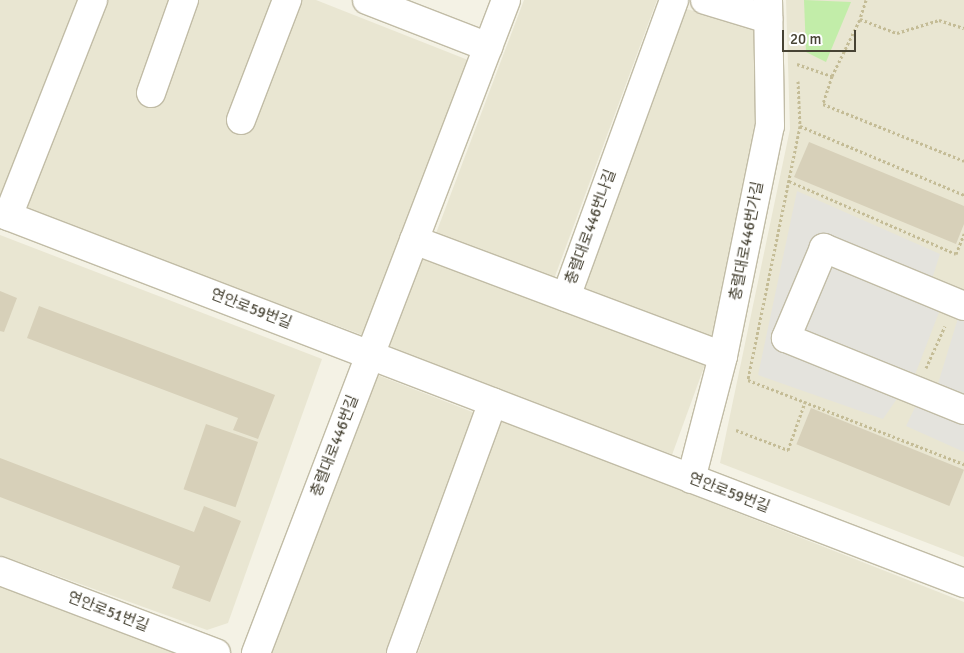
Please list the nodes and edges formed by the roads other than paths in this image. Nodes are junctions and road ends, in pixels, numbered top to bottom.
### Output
1 (92, 0) edge
2 (184, 0) edge
3 (287, 0) edge
4 (367, 0) edge
5 (506, 0) edge
6 (674, 0) edge
7 (705, 0) edge
8 (768, 10) edge
9 (488, 47) junction
10 (151, 92) dead end
11 (241, 120) dead end
12 (4, 215) edge
13 (414, 240) junction
14 (566, 297) junction
15 (961, 297) edge
16 (370, 355) junction
17 (723, 356) junction
18 (493, 402) junction
19 (964, 410) edge
20 (691, 479) junction
21 (0, 571) edge
22 (964, 583) edge
23 (216, 653) edge
24 (256, 653) edge
25 (401, 653) edge

1 - 12 street, 연안로59번길
2 - 10 street
3 - 11 street
4 - 9 street
5 - 9 street, 충렬대로446번길
6 - 14 street, 충렬대로446번나길
7 - 8 street
8 - 17 street, 충렬대로446번가길
9 - 13 street, 충렬대로446번길
12 - 16 street, 연안로59번길
13 - 14 street
13 - 16 street, 충렬대로446번길
14 - 17 street, 충렬대로446번나길
15 - 19 street
16 - 18 street, 연안로59번길
16 - 24 street, 충렬대로446번길
17 - 20 street, 충렬대로446번가길
18 - 20 street, 연안로59번길
18 - 25 street
20 - 22 street, 연안로59번길
21 - 23 street, 연안로51번길

